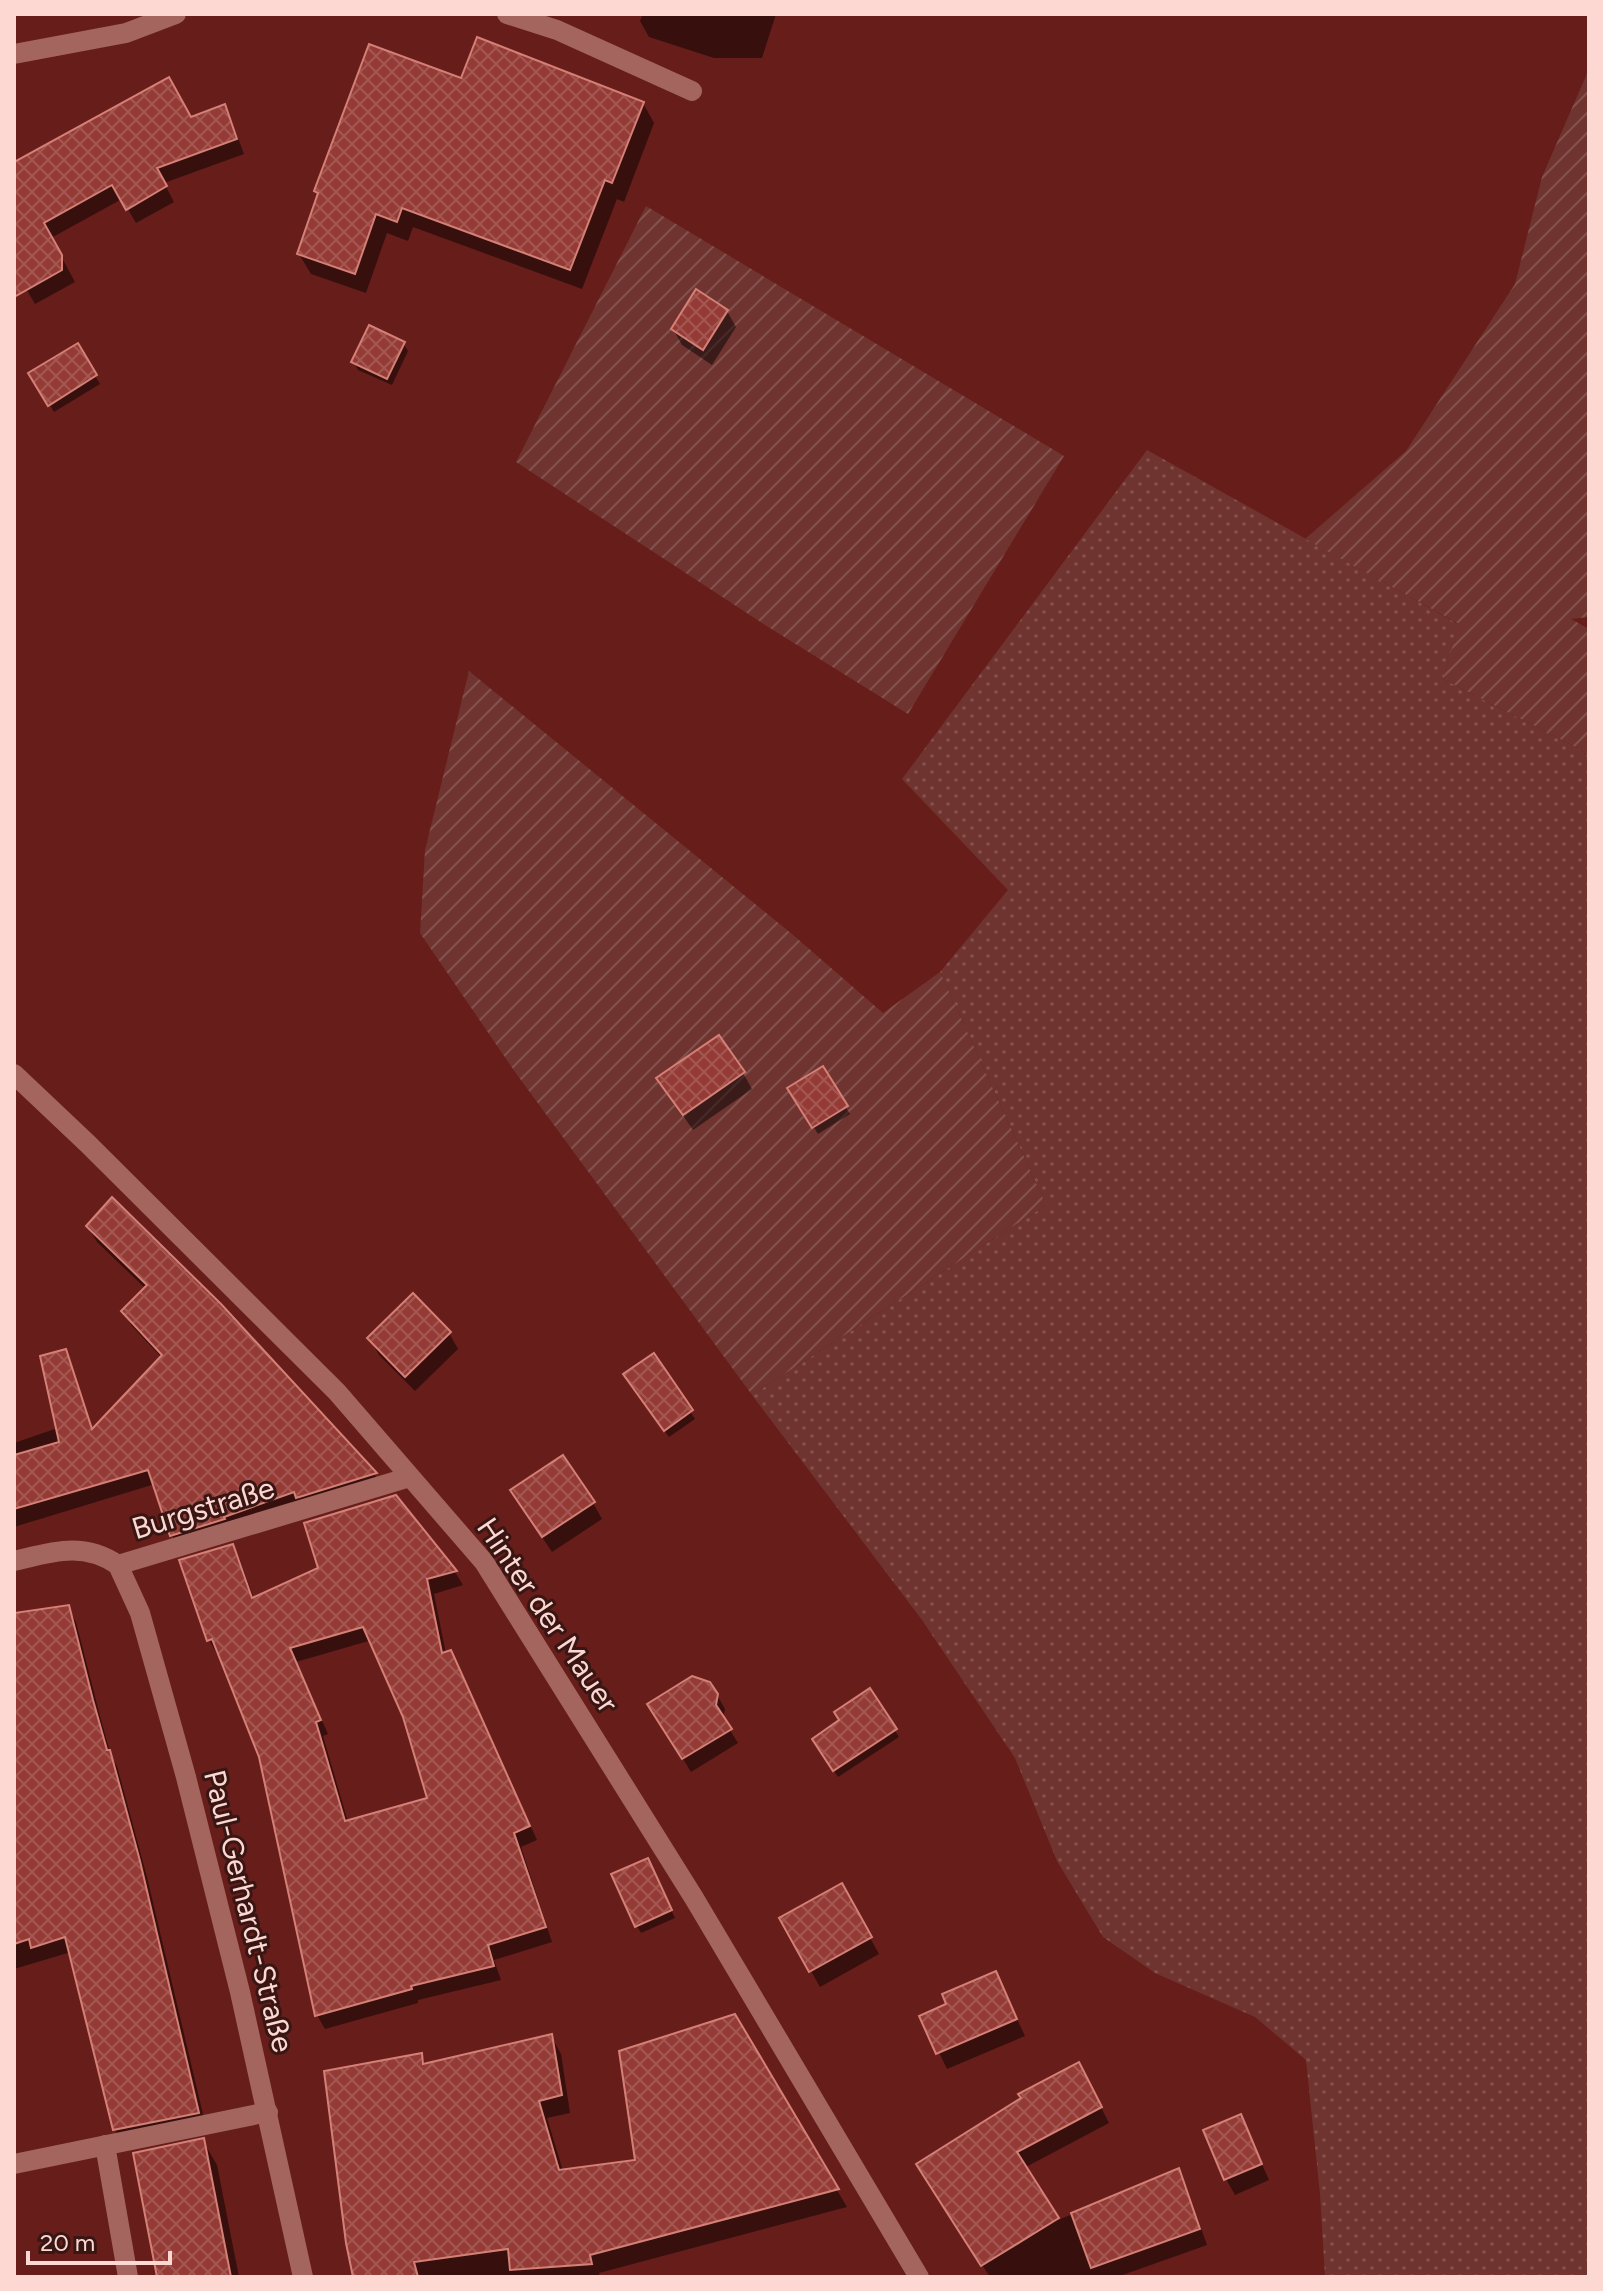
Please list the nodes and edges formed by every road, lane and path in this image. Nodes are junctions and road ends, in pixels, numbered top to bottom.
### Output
1 (176, 14) edge
2 (507, 14) edge
3 (14, 54) edge
4 (692, 91) dead end
5 (14, 1074) edge
6 (410, 1477) junction
7 (14, 1561) edge
8 (118, 1565) junction
9 (268, 2112) junction
10 (105, 2145) junction
11 (14, 2164) edge
12 (128, 2277) edge
13 (303, 2277) edge
14 (919, 2277) edge

1 - 3 street
2 - 4 street
5 - 6 street, Hinter der Mauer
6 - 8 street, Burgstraße
6 - 14 street, Hinter der Mauer
7 - 8 street, Burgstraße
8 - 9 street, Paul-Gerhardt-Straße
9 - 10 street
9 - 13 street, Paul-Gerhardt-Straße
10 - 11 street
10 - 12 street

